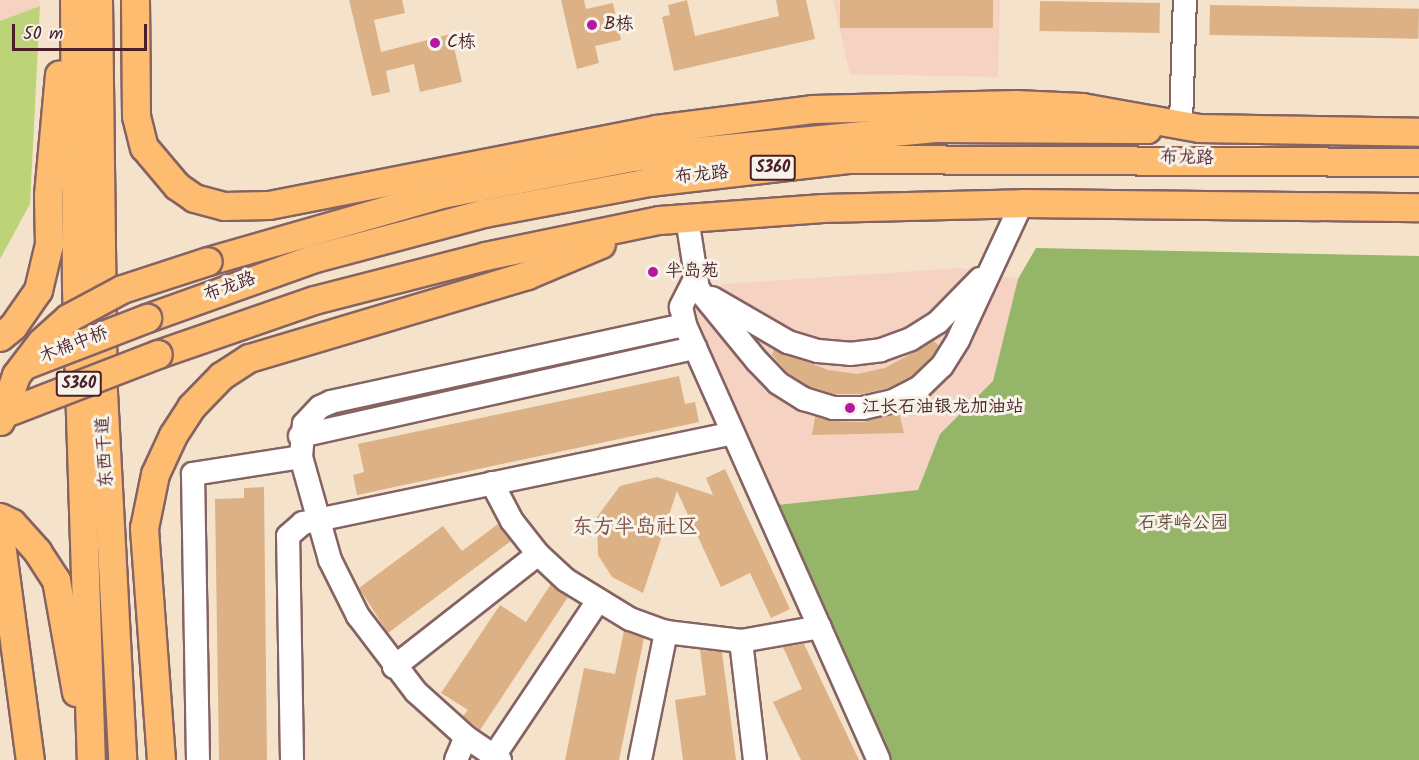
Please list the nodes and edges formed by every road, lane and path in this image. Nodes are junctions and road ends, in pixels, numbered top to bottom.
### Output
1 (72, 0) edge
2 (98, 0) edge
3 (135, 0) edge
4 (1185, 0) edge
5 (1190, 126) junction
6 (935, 128) junction
7 (1419, 132) edge
8 (1042, 158) junction
9 (848, 159) junction
10 (1419, 162) edge
11 (1022, 203) junction
12 (1419, 207) edge
13 (687, 218) junction
14 (659, 220) junction
15 (993, 266) junction
16 (697, 283) junction
17 (147, 318) joint
18 (685, 325) junction
19 (0, 337) edge
20 (695, 348) junction
21 (0, 375) edge
22 (0, 415) edge
23 (0, 421) edge
24 (733, 433) junction
25 (301, 446) junction
26 (492, 483) junction
27 (0, 517) edge
28 (319, 520) junction
29 (0, 536) edge
30 (538, 554) junction
31 (597, 602) junction
32 (820, 627) junction
33 (666, 632) junction
34 (741, 641) junction
35 (394, 667) junction
36 (466, 737) junction
37 (298, 758) edge
38 (497, 758) edge
39 (30, 760) edge
40 (89, 760) edge
41 (122, 760) edge
42 (161, 760) edge
43 (198, 760) edge
44 (456, 760) edge
45 (640, 760) edge
46 (755, 760) edge
47 (879, 760) edge

1 - 19 main road
1 - 40 main road, 东西干道
2 - 41 main road, 东西干道
3 - 5 main road
4 - 5 lane
5 - 6 main road
5 - 7 main road
6 - 8 main road
6 - 9 main road
6 - 23 main road, bridge
8 - 9 main road, 布龙路 / S360
8 - 10 main road, 布龙路 / S360
9 - 17 main road, 布龙路 / S360
11 - 12 main road, S360
11 - 13 main road, S360
11 - 15 lane
13 - 14 main road, S360
13 - 16 lane
14 - 22 main road, 木棉中桥 / S360, bridge
14 - 42 main road
15 - 16 lane
15 - 16 lane
16 - 18 lane
17 - 21 main road, 木棉中桥 / S360, bridge
18 - 20 lane
18 - 25 lane
20 - 24 lane
20 - 25 lane
24 - 26 lane
24 - 32 lane
25 - 28 lane
25 - 43 lane
26 - 28 lane
26 - 30 lane
27 - 40 main road
28 - 35 lane
28 - 37 lane
29 - 39 main road
30 - 31 lane
30 - 35 lane
31 - 33 lane
31 - 38 lane
32 - 34 lane
32 - 47 lane
33 - 34 lane
33 - 45 lane
34 - 46 lane
35 - 36 lane
36 - 38 lane
36 - 44 lane

